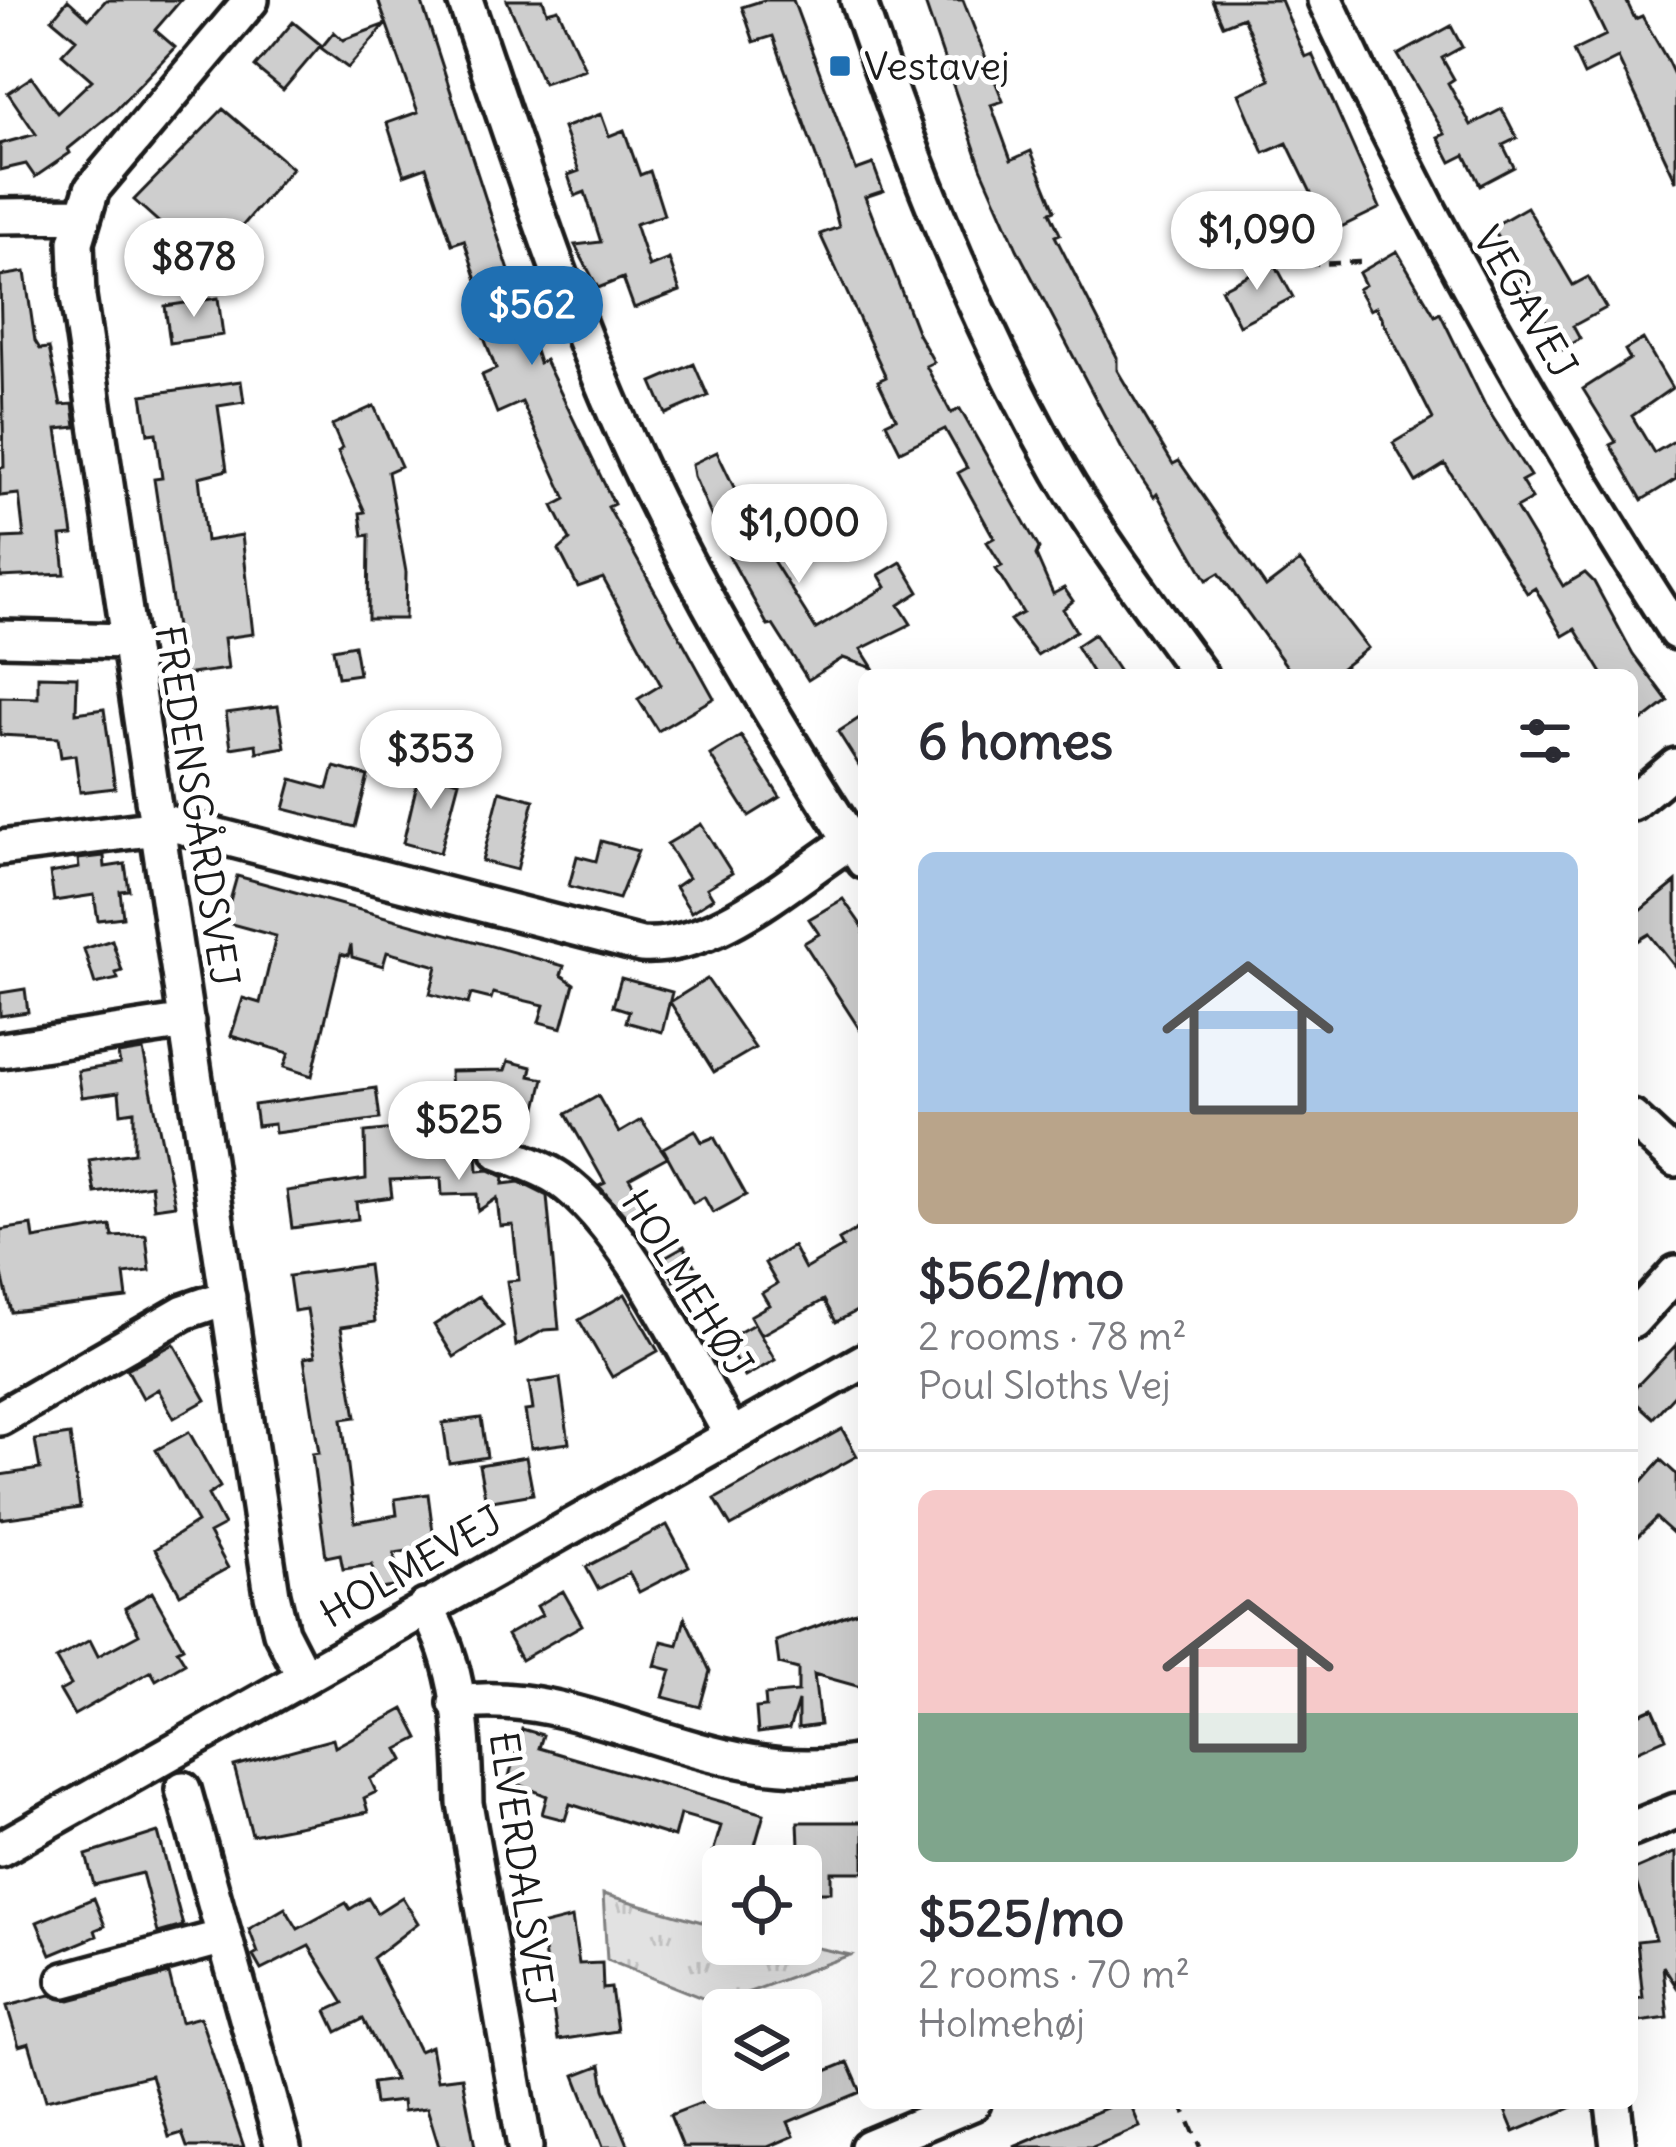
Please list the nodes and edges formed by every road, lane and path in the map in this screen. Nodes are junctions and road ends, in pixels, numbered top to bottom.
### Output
1 (251, 0) edge
2 (465, 0) edge
3 (858, 0) edge
4 (1325, 0) edge
5 (85, 215) junction
6 (0, 216) edge
7 (1363, 262) dead end
8 (1285, 265) dead end
9 (1676, 632) edge
10 (0, 638) edge
11 (130, 641) junction
12 (1196, 669) edge
13 (1676, 766) edge
14 (1638, 798) edge
15 (157, 824) junction
16 (0, 848) edge
17 (857, 851) edge
18 (187, 1022) junction
19 (2, 1050) edge
20 (1638, 1124) edge
21 (499, 1152) dead end
22 (1676, 1159) edge
23 (1676, 1273) edge
24 (228, 1297) junction
25 (1638, 1314) edge
26 (858, 1364) edge
27 (0, 1418) edge
28 (731, 1434) junction
29 (425, 1607) junction
30 (304, 1676) junction
31 (456, 1703) junction
32 (858, 1762) edge
33 (184, 1789) dead end
34 (1676, 1811) edge
35 (1638, 1827) edge
36 (0, 1849) edge
37 (224, 1937) junction
38 (65, 1980) dead end
39 (959, 2109) edge
40 (1184, 2109) edge
41 (1614, 2109) edge
42 (284, 2147) edge
43 (525, 2147) edge
44 (868, 2147) edge
45 (1200, 2147) edge
46 (1618, 2147) edge

1 - 5 street, FREDENSGÅRDSVEJ
2 - 17 street
3 - 12 street
4 - 9 street, VEGAVEJ
5 - 6 street
5 - 11 street, FREDENSGÅRDSVEJ
7 - 8 path
10 - 11 street
11 - 15 street, FREDENSGÅRDSVEJ
13 - 14 street
15 - 16 street
15 - 17 street
15 - 18 street, FREDENSGÅRDSVEJ
18 - 19 street
18 - 24 street, FREDENSGÅRDSVEJ
20 - 22 street
21 - 28 street, HOLMEHØJ
23 - 25 street
24 - 27 street
24 - 30 street, FREDENSGÅRDSVEJ
26 - 28 street, HOLMEVEJ
28 - 29 street, HOLMEVEJ
29 - 30 street, HOLMEVEJ
29 - 31 street, ELVERDALSVEJ
30 - 36 street, HOLMEVEJ
31 - 32 street
31 - 43 street, ELVERDALSVEJ
33 - 37 street
34 - 35 street
37 - 38 street
37 - 42 street
39 - 44 street
40 - 45 path
41 - 46 street

